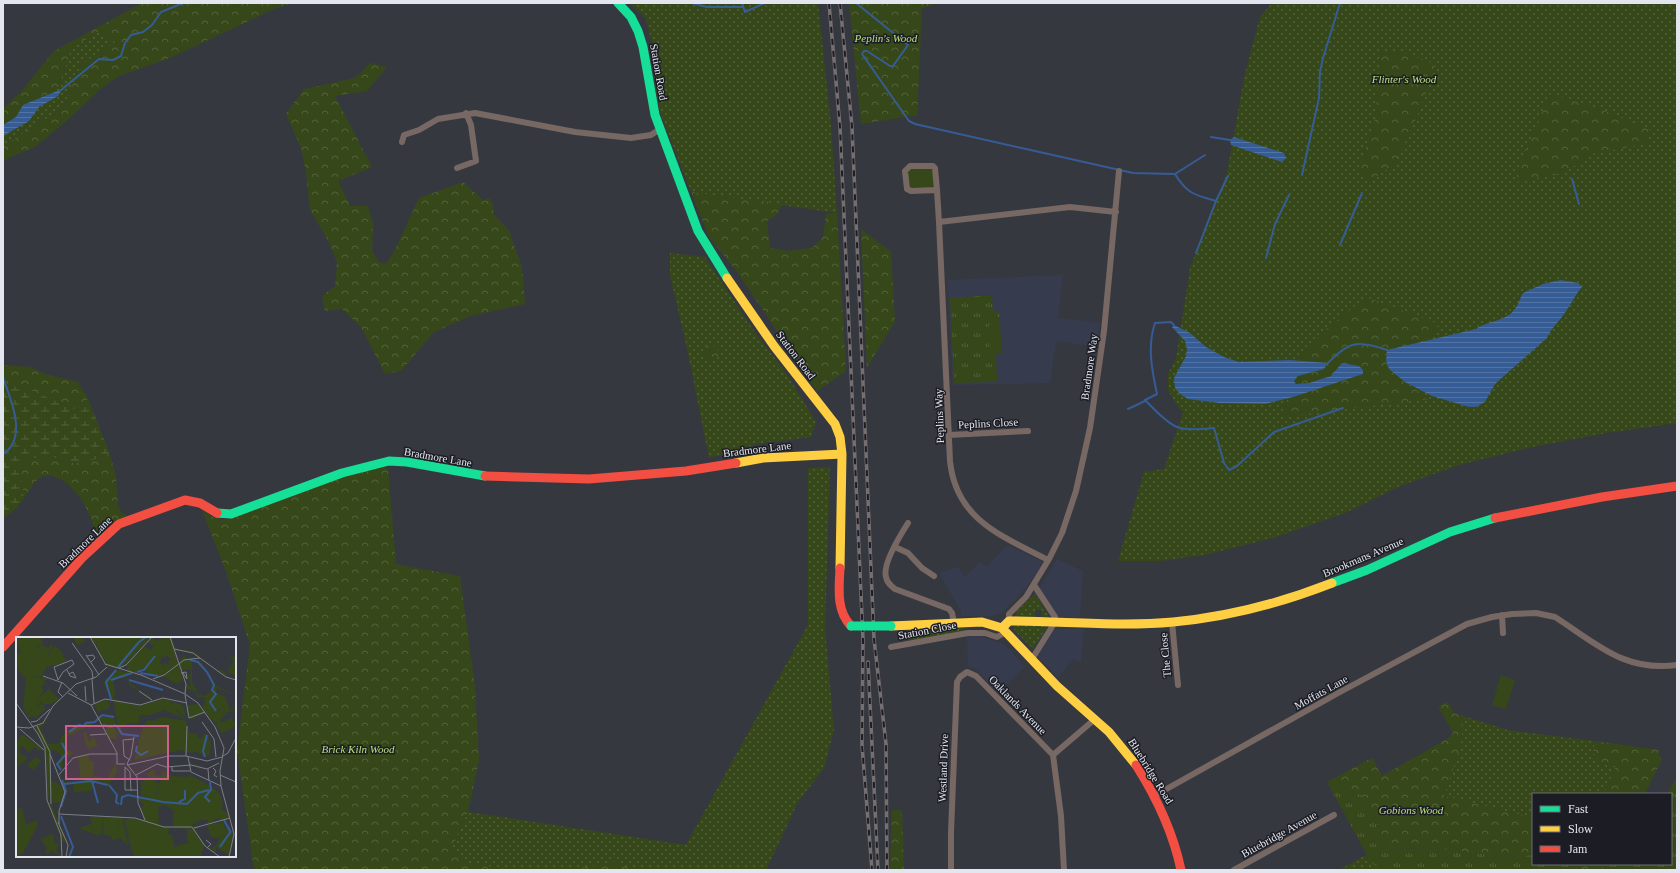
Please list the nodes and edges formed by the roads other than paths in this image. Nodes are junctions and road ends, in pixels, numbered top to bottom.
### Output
1 (618, 3) edge
2 (466, 113) junction
3 (660, 129) junction
4 (402, 142) dead end
5 (457, 168) dead end
6 (1119, 171) dead end
7 (937, 190) junction
8 (1116, 212) junction
9 (939, 222) junction
10 (1028, 431) dead end
11 (949, 435) junction
12 (842, 454) junction
13 (1677, 486) edge
14 (908, 523) dead end
15 (894, 547) junction
16 (1048, 560) junction
17 (934, 576) dead end
18 (1034, 585) junction
19 (1502, 615) junction
20 (1010, 621) junction
21 (1055, 622) junction
22 (1172, 622) junction
23 (954, 623) junction
24 (967, 623) junction
25 (1004, 630) junction
26 (968, 633) junction
27 (1503, 633) dead end
28 (3, 647) edge
29 (891, 647) dead end
30 (1032, 659) junction
31 (1677, 665) edge
32 (967, 672) joint
33 (1178, 685) dead end
34 (1094, 719) junction
35 (1053, 755) junction
36 (1154, 796) junction
37 (1334, 815) dead end
38 (951, 870) edge
39 (1064, 870) edge
40 (1181, 870) edge
41 (1234, 870) edge

1 - 3 street, Station Road
2 - 3 street
2 - 4 street
2 - 5 street
3 - 12 street, Station Road
6 - 8 street, Bradmore Way
7 - 7 street, Peplins Way
7 - 9 street, Peplins Way
8 - 9 street
8 - 16 street, Bradmore Way
9 - 11 street, Peplins Way
10 - 11 street, Peplins Close
11 - 16 street, Peplins Way
12 - 23 street, Station Road, bridge
12 - 28 street, Bradmore Lane
13 - 22 street, Brookmans Avenue
14 - 15 street
15 - 17 street
15 - 23 street
16 - 18 street, Bradmore Way
18 - 20 street, Bradmore Way
18 - 21 street
19 - 27 street
19 - 31 street, Moffats Lane
19 - 36 street, Moffats Lane
20 - 21 street, Brookmans Avenue
20 - 25 street
21 - 22 street, Brookmans Avenue
21 - 30 street
22 - 33 street, The Close
23 - 24 street, Station Road
24 - 25 street, Station Road
24 - 26 street
25 - 26 street, Station Close
25 - 30 street, Bluebridge Road
26 - 29 street, Station Close
30 - 34 street, Bluebridge Road
32 - 35 street, Oaklands Avenue
32 - 38 street, Westland Drive
34 - 35 street
34 - 36 street, Bluebridge Road
35 - 39 street
36 - 40 street, Bluebridge Road
37 - 41 street, Bluebridge Avenue

